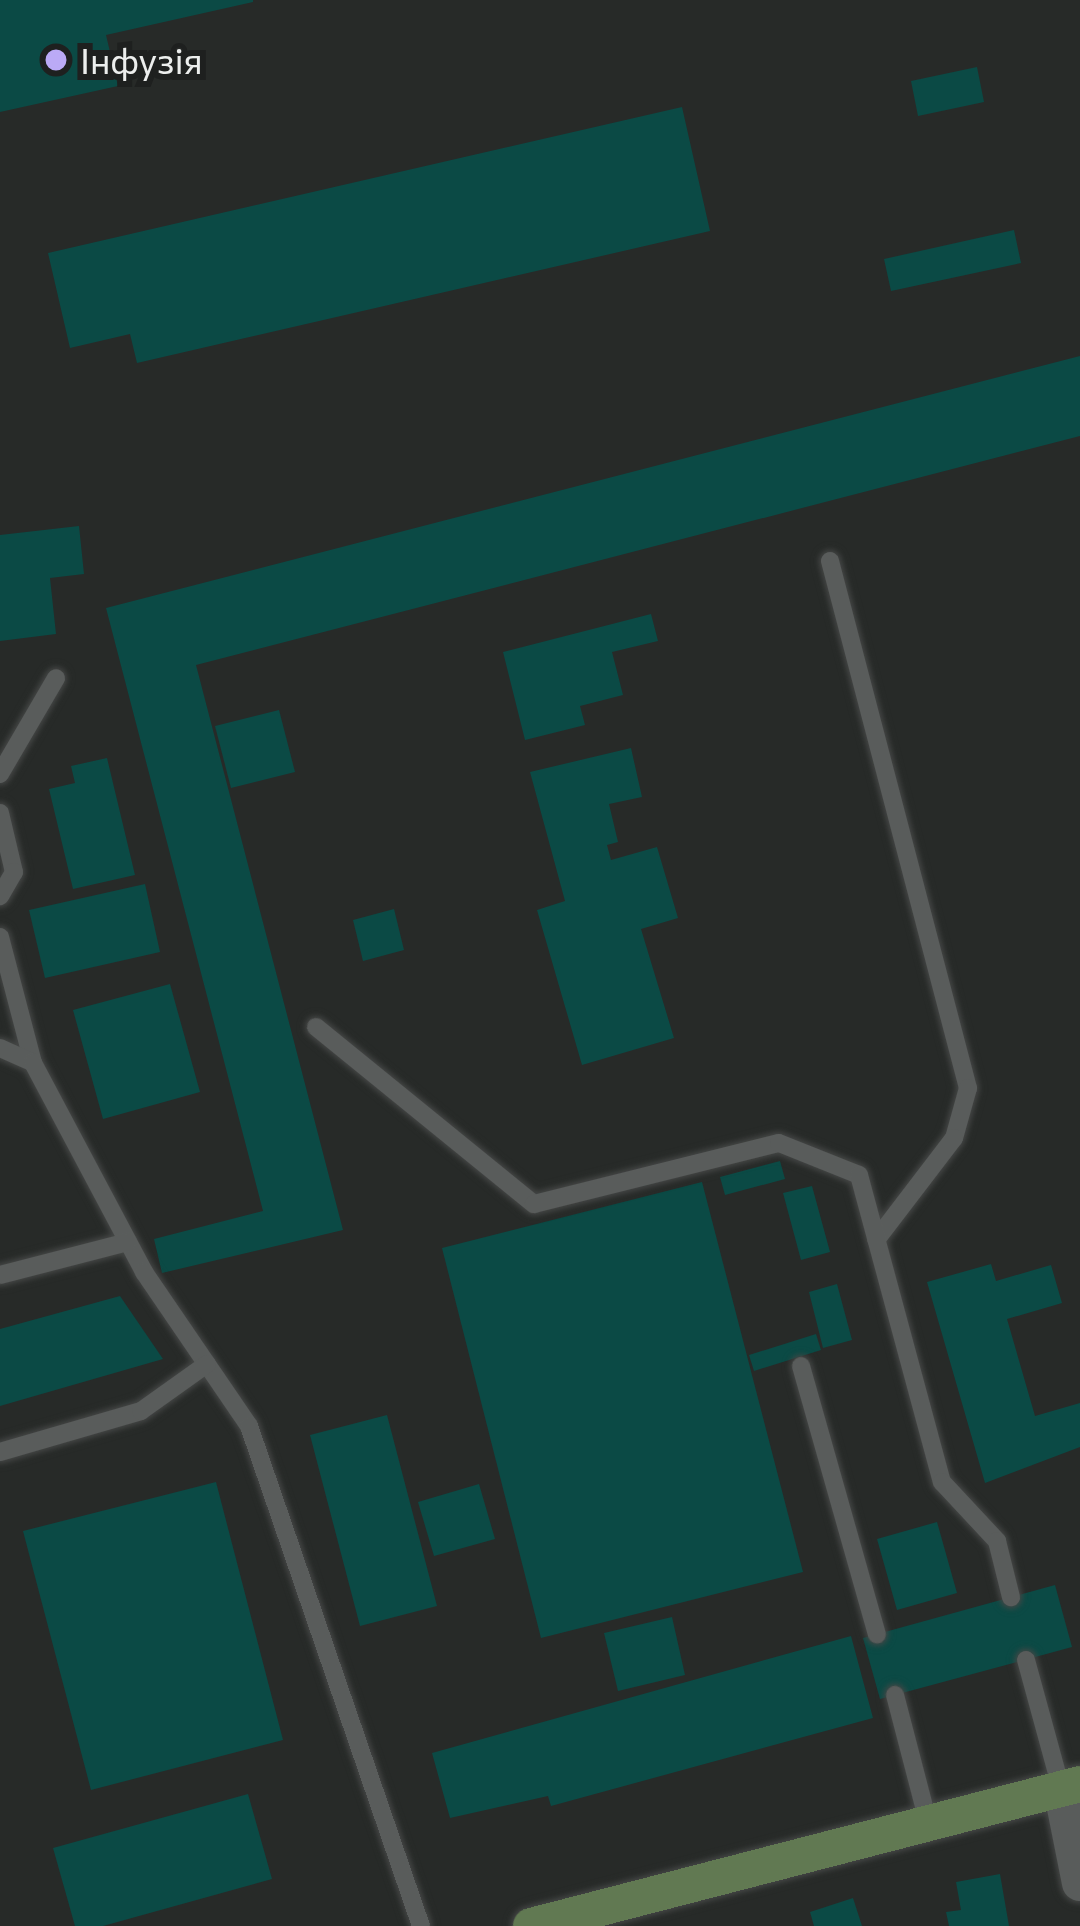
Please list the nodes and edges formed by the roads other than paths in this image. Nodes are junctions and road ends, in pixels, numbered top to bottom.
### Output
1 (830, 562) dead end
2 (56, 678) dead end
3 (0, 774) edge
4 (0, 813) edge
5 (0, 896) edge
6 (0, 937) edge
7 (316, 1027) dead end
8 (0, 1048) edge
9 (32, 1064) junction
10 (876, 1240) junction
11 (128, 1242) junction
12 (0, 1275) edge
13 (206, 1364) junction
14 (801, 1366) dead end
15 (0, 1452) edge
16 (1011, 1598) dead end
17 (877, 1634) dead end
18 (1026, 1660) dead end
19 (895, 1695) dead end
20 (1070, 1786) edge
21 (928, 1822) junction
22 (1080, 1883) edge
23 (421, 1926) edge
24 (531, 1926) edge

1 - 10 lane
2 - 3 lane
4 - 5 lane
6 - 9 lane
7 - 10 lane
8 - 9 lane
9 - 11 lane
10 - 16 lane
11 - 12 lane
11 - 13 lane
13 - 15 lane
13 - 23 lane
14 - 17 lane
18 - 20 lane
19 - 21 lane
20 - 21 street
20 - 22 street
21 - 24 street

